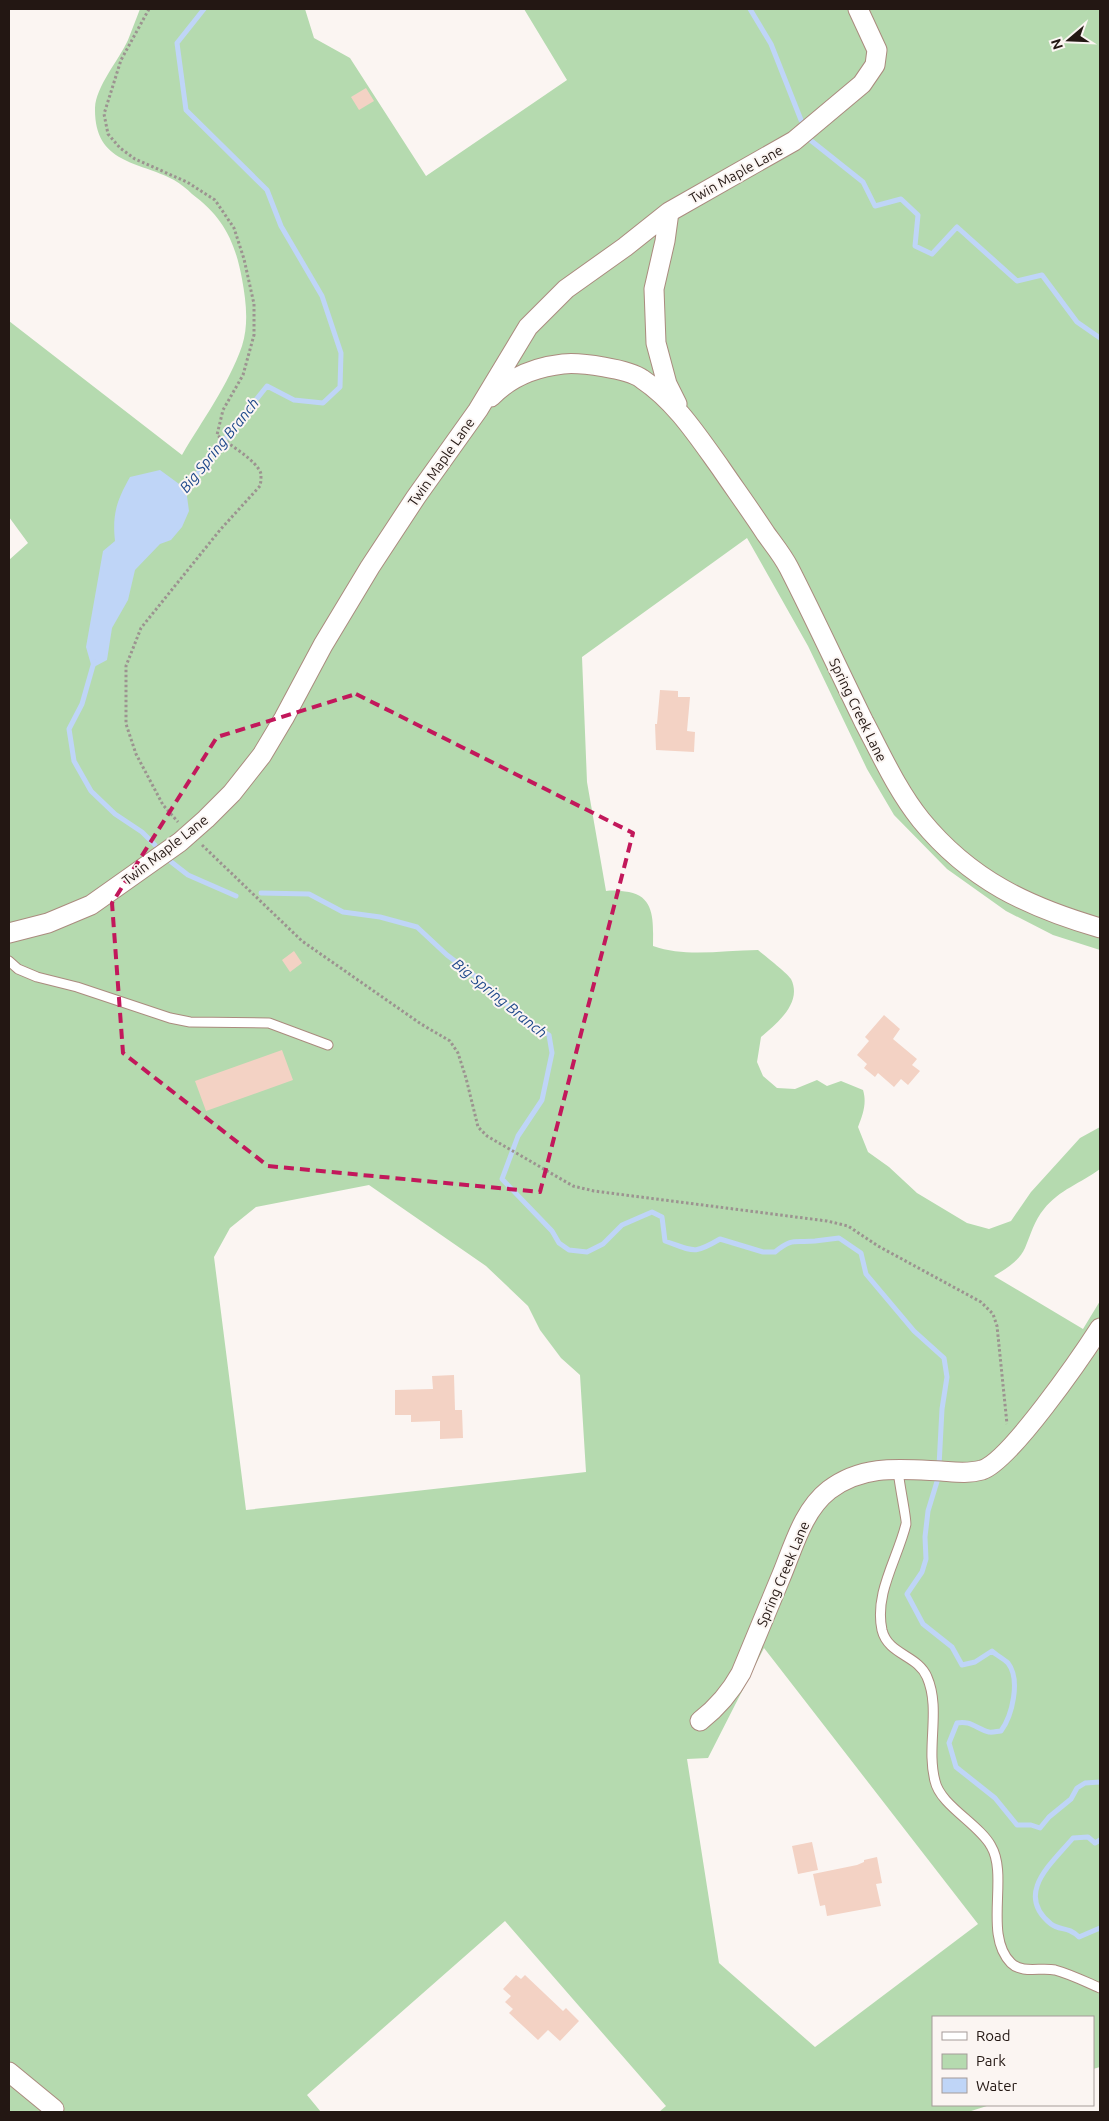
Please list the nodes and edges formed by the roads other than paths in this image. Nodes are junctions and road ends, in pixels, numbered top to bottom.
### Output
1 (858, 9) edge
2 (668, 212) junction
3 (478, 410) junction
4 (685, 418) junction
5 (1100, 928) edge
6 (9, 933) edge
7 (9, 961) edge
8 (328, 1045) dead end
9 (1100, 1328) edge
10 (898, 1468) junction
11 (700, 1722) dead end
12 (1100, 1988) edge
13 (9, 2072) edge
14 (54, 2109) dead end

1 - 2 street, Twin Maple Lane
2 - 3 street, Twin Maple Lane
2 - 4 street, Spring Creek Lane
3 - 4 street, Spring Creek Lane
3 - 6 street, Twin Maple Lane
4 - 5 street, Spring Creek Lane
7 - 8 lane
9 - 10 street, Spring Creek Lane
10 - 11 street, Spring Creek Lane
10 - 12 lane
13 - 14 street

